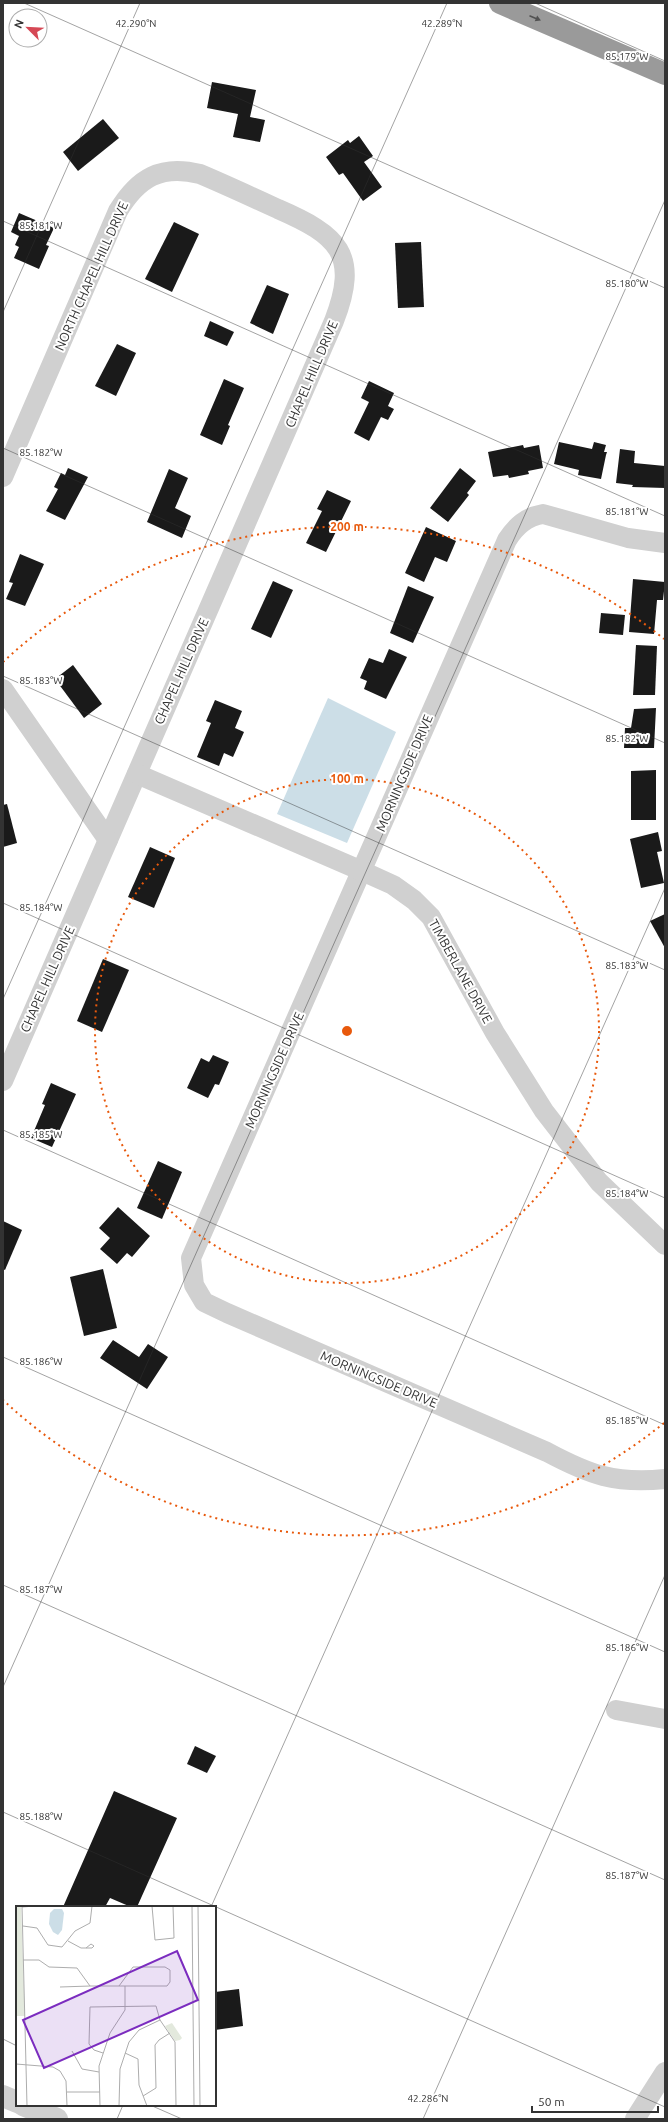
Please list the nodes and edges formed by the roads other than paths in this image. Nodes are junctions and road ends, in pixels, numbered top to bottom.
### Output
1 (500, 3) edge
2 (665, 74) edge
3 (342, 258) joint
4 (3, 477) edge
5 (665, 543) edge
6 (3, 689) edge
7 (137, 774) junction
8 (108, 840) junction
9 (362, 871) junction
10 (3, 1081) edge
11 (665, 1244) edge
12 (665, 1479) edge
13 (616, 1710) dead end
14 (665, 1719) edge
15 (665, 2072) edge
16 (3, 2096) edge
17 (16, 2102) edge
18 (25, 2106) edge
19 (57, 2119) edge
20 (636, 2119) edge

1 -> 2 highway
3 - 4 street, NORTH CHAPEL HILL DRIVE
3 - 7 street, CHAPEL HILL DRIVE
5 - 9 street, MORNINGSIDE DRIVE
6 - 8 street
7 - 8 street, CHAPEL HILL DRIVE
7 - 9 street, TIMBERLANE DRIVE
8 - 10 street, CHAPEL HILL DRIVE
9 - 11 street, TIMBERLANE DRIVE
9 - 12 street, MORNINGSIDE DRIVE
13 - 14 street
15 - 20 street
16 - 17 street
18 - 19 street

